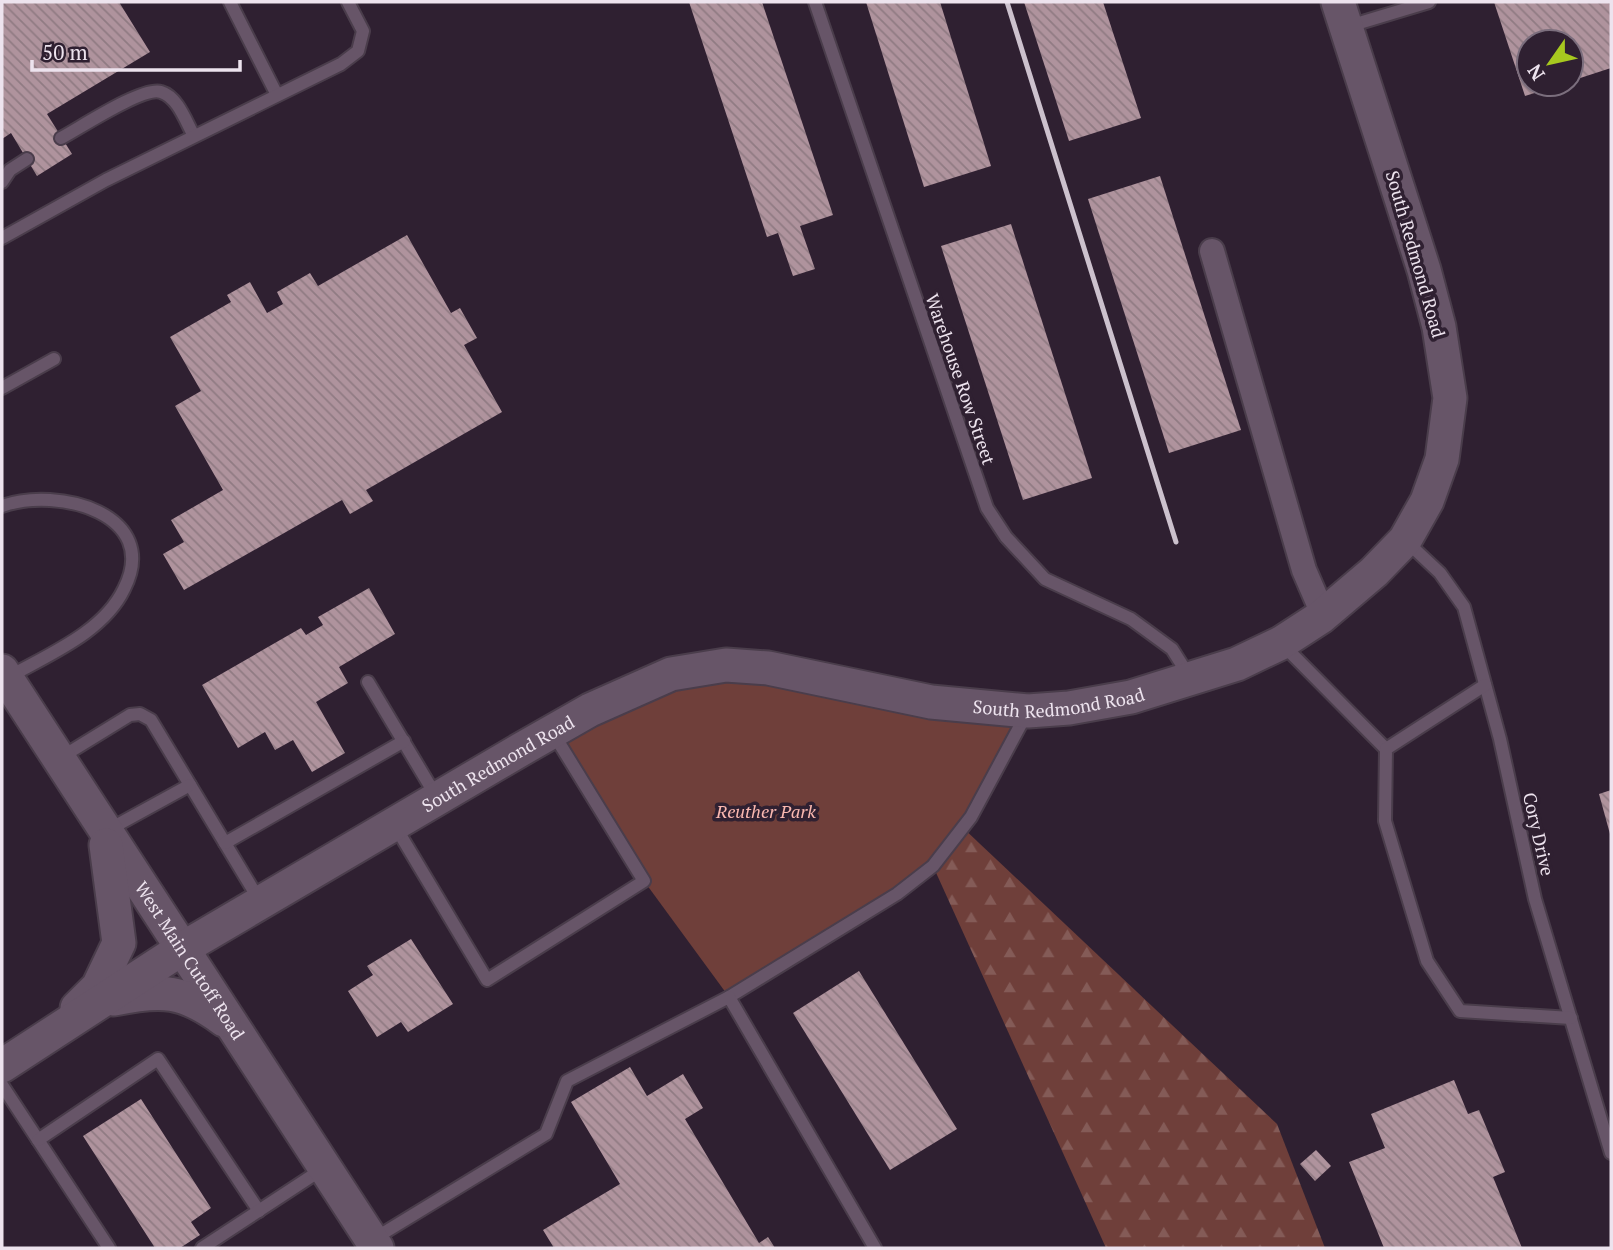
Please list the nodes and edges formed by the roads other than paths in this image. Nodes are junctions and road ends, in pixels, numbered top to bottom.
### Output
1 (230, 2) edge
2 (348, 2) edge
3 (815, 2) edge
4 (1429, 2) edge
5 (1342, 14) edge
6 (277, 95) junction
7 (194, 136) junction
8 (61, 138) dead end
9 (27, 159) dead end
10 (2, 182) edge
11 (2, 238) edge
12 (1212, 251) dead end
13 (54, 359) dead end
14 (2, 388) edge
15 (2, 506) edge
16 (1405, 540) junction
17 (1324, 614) junction
18 (1280, 643) junction
19 (4, 675) edge
20 (1191, 679) junction
21 (368, 682) dead end
22 (1485, 685) junction
23 (1028, 711) junction
24 (552, 732) junction
25 (404, 741) junction
26 (1386, 749) junction
27 (58, 759) junction
28 (190, 785) junction
29 (438, 800) junction
30 (395, 825) junction
31 (104, 832) junction
32 (225, 843) junction
33 (261, 903) junction
34 (180, 950) junction
35 (729, 997) junction
36 (105, 1001) junction
37 (1571, 1017) junction
38 (237, 1029) junction
39 (53, 1032) junction
40 (2, 1066) edge
41 (2, 1085) edge
42 (38, 1140) junction
43 (1611, 1153) edge
44 (326, 1167) junction
45 (259, 1211) junction
46 (374, 1244) edge
47 (108, 1248) edge
48 (202, 1248) edge
49 (875, 1248) edge

1 - 6 lane
2 - 6 lane
3 - 20 lane, Warehouse Row Street
4 - 5 lane
5 - 16 street, South Redmond Road
6 - 7 lane
7 - 8 lane
7 - 11 lane
9 - 10 lane
12 - 17 street
13 - 14 lane
15 - 19 lane
16 - 17 street, South Redmond Road
16 - 22 lane, Cory Drive
17 - 18 street, South Redmond Road
18 - 20 street, South Redmond Road
18 - 26 lane
19 - 27 street, West Main Cutoff Road
20 - 23 street, South Redmond Road
21 - 25 lane
22 - 26 lane
22 - 37 lane, Cory Drive
23 - 24 street, South Redmond Road
23 - 35 lane
24 - 29 street, South Redmond Road
24 - 30 lane
25 - 29 lane
25 - 32 lane
26 - 37 lane
27 - 28 lane
27 - 31 street, West Main Cutoff Road
28 - 31 lane
28 - 32 lane
29 - 30 street, South Redmond Road
30 - 33 street, South Redmond Road
31 - 34 street, West Main Cutoff Road
31 - 39 street
32 - 33 lane
33 - 34 street, South Redmond Road
34 - 36 street, South Redmond Road
34 - 38 street, West Main Cutoff Road
35 - 46 lane
35 - 49 lane
36 - 38 street
36 - 39 street, South Redmond Road
37 - 43 lane, Cory Drive
38 - 44 street, West Main Cutoff Road
39 - 40 street
41 - 42 lane
42 - 45 lane
42 - 47 lane
44 - 45 lane
44 - 46 street, West Main Cutoff Road
45 - 48 lane

